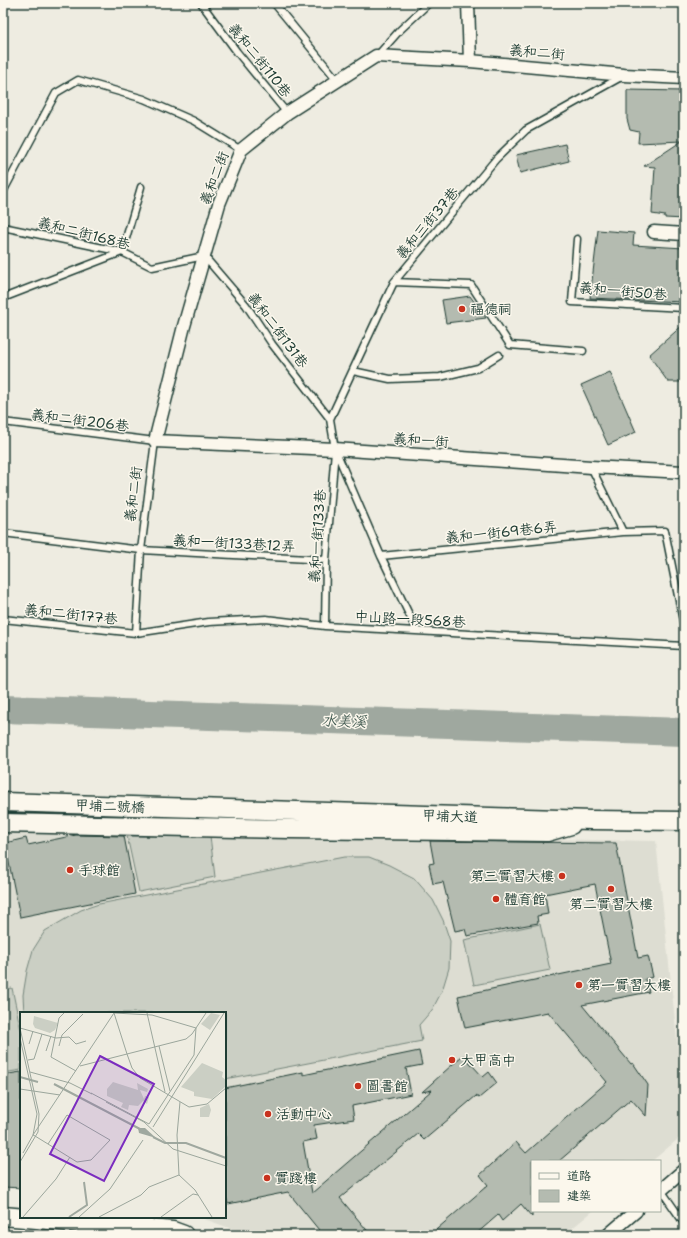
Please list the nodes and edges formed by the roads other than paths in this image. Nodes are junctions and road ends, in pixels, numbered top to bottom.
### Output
1 (201, 3) edge
2 (274, 3) edge
3 (429, 3) edge
4 (468, 3) edge
5 (376, 56) junction
6 (470, 61) junction
7 (624, 75) junction
8 (684, 78) edge
9 (338, 81) junction
10 (287, 113) junction
11 (241, 150) junction
12 (141, 186) dead end
13 (3, 192) edge
14 (3, 227) edge
15 (654, 232) dead end
16 (684, 234) edge
17 (577, 239) dead end
18 (122, 252) junction
19 (204, 256) junction
20 (394, 282) junction
21 (3, 298) edge
22 (684, 308) edge
23 (583, 351) dead end
24 (499, 355) dead end
25 (353, 371) junction
26 (330, 419) junction
27 (3, 422) edge
28 (155, 441) junction
29 (335, 449) junction
30 (591, 467) junction
31 (684, 472) edge
32 (623, 532) junction
33 (3, 533) edge
34 (141, 550) junction
35 (381, 556) junction
36 (326, 560) junction
37 (3, 619) edge
38 (324, 626) junction
39 (684, 626) edge
40 (417, 632) junction
41 (136, 633) junction
42 (684, 646) edge
43 (3, 802) edge
44 (217, 809) joint
45 (591, 820) junction
46 (684, 821) edge
47 (3, 822) edge
48 (684, 1170) edge
49 (661, 1189) edge
50 (661, 1191) edge
51 (635, 1212) edge
52 (3, 1216) edge
53 (20, 1218) edge
54 (22, 1218) edge
55 (684, 1223) edge
56 (176, 1234) edge
57 (608, 1235) edge

1 - 10 lane, 義和二街110巷
2 - 9 lane
3 - 5 lane
4 - 6 street
5 - 6 street, 義和二街
5 - 9 street, 義和二街
6 - 7 street, 義和二街
7 - 8 street, 義和二街
7 - 20 lane, 義和三街37巷
9 - 10 street, 義和二街
10 - 11 street, 義和二街
11 - 13 lane
11 - 19 street, 義和二街
12 - 18 lane
14 - 18 lane, 義和二街168巷
15 - 16 street
17 - 22 lane, 義和一街50巷
18 - 19 lane, 義和二街168巷
18 - 21 lane
19 - 26 lane, 義和二街131巷
19 - 28 street, 義和二街
20 - 23 lane
20 - 25 lane, 義和三街37巷
24 - 25 lane
25 - 26 lane, 義和三街37巷
26 - 29 lane
27 - 28 lane, 義和二街206巷
28 - 29 street, 義和一街
28 - 34 lane, 義和二街
29 - 30 street, 義和一街
29 - 35 lane
29 - 36 lane, 義和一街133巷
30 - 31 street, 義和一街
30 - 32 lane
32 - 35 lane, 義和一街69巷6弄
32 - 39 lane, 義和一街69巷6弄
33 - 34 lane, 義和一街133巷12弄
34 - 36 lane, 義和一街133巷12弄
34 - 41 lane, 義和二街
35 - 40 lane
36 - 38 lane, 義和一街133巷
37 - 41 lane, 義和二街177巷
38 - 40 lane, 中山路一段568巷
38 - 41 lane, 中山路一段568巷
40 - 42 lane, 中山路一段568巷
43 - 44 street, 甲埔二號橋
44 - 45 street, 甲埔大道
45 - 46 street, 甲埔大道
45 - 47 street
48 - 49 street
50 - 55 lane
51 - 57 street
52 - 53 street
54 - 56 street

